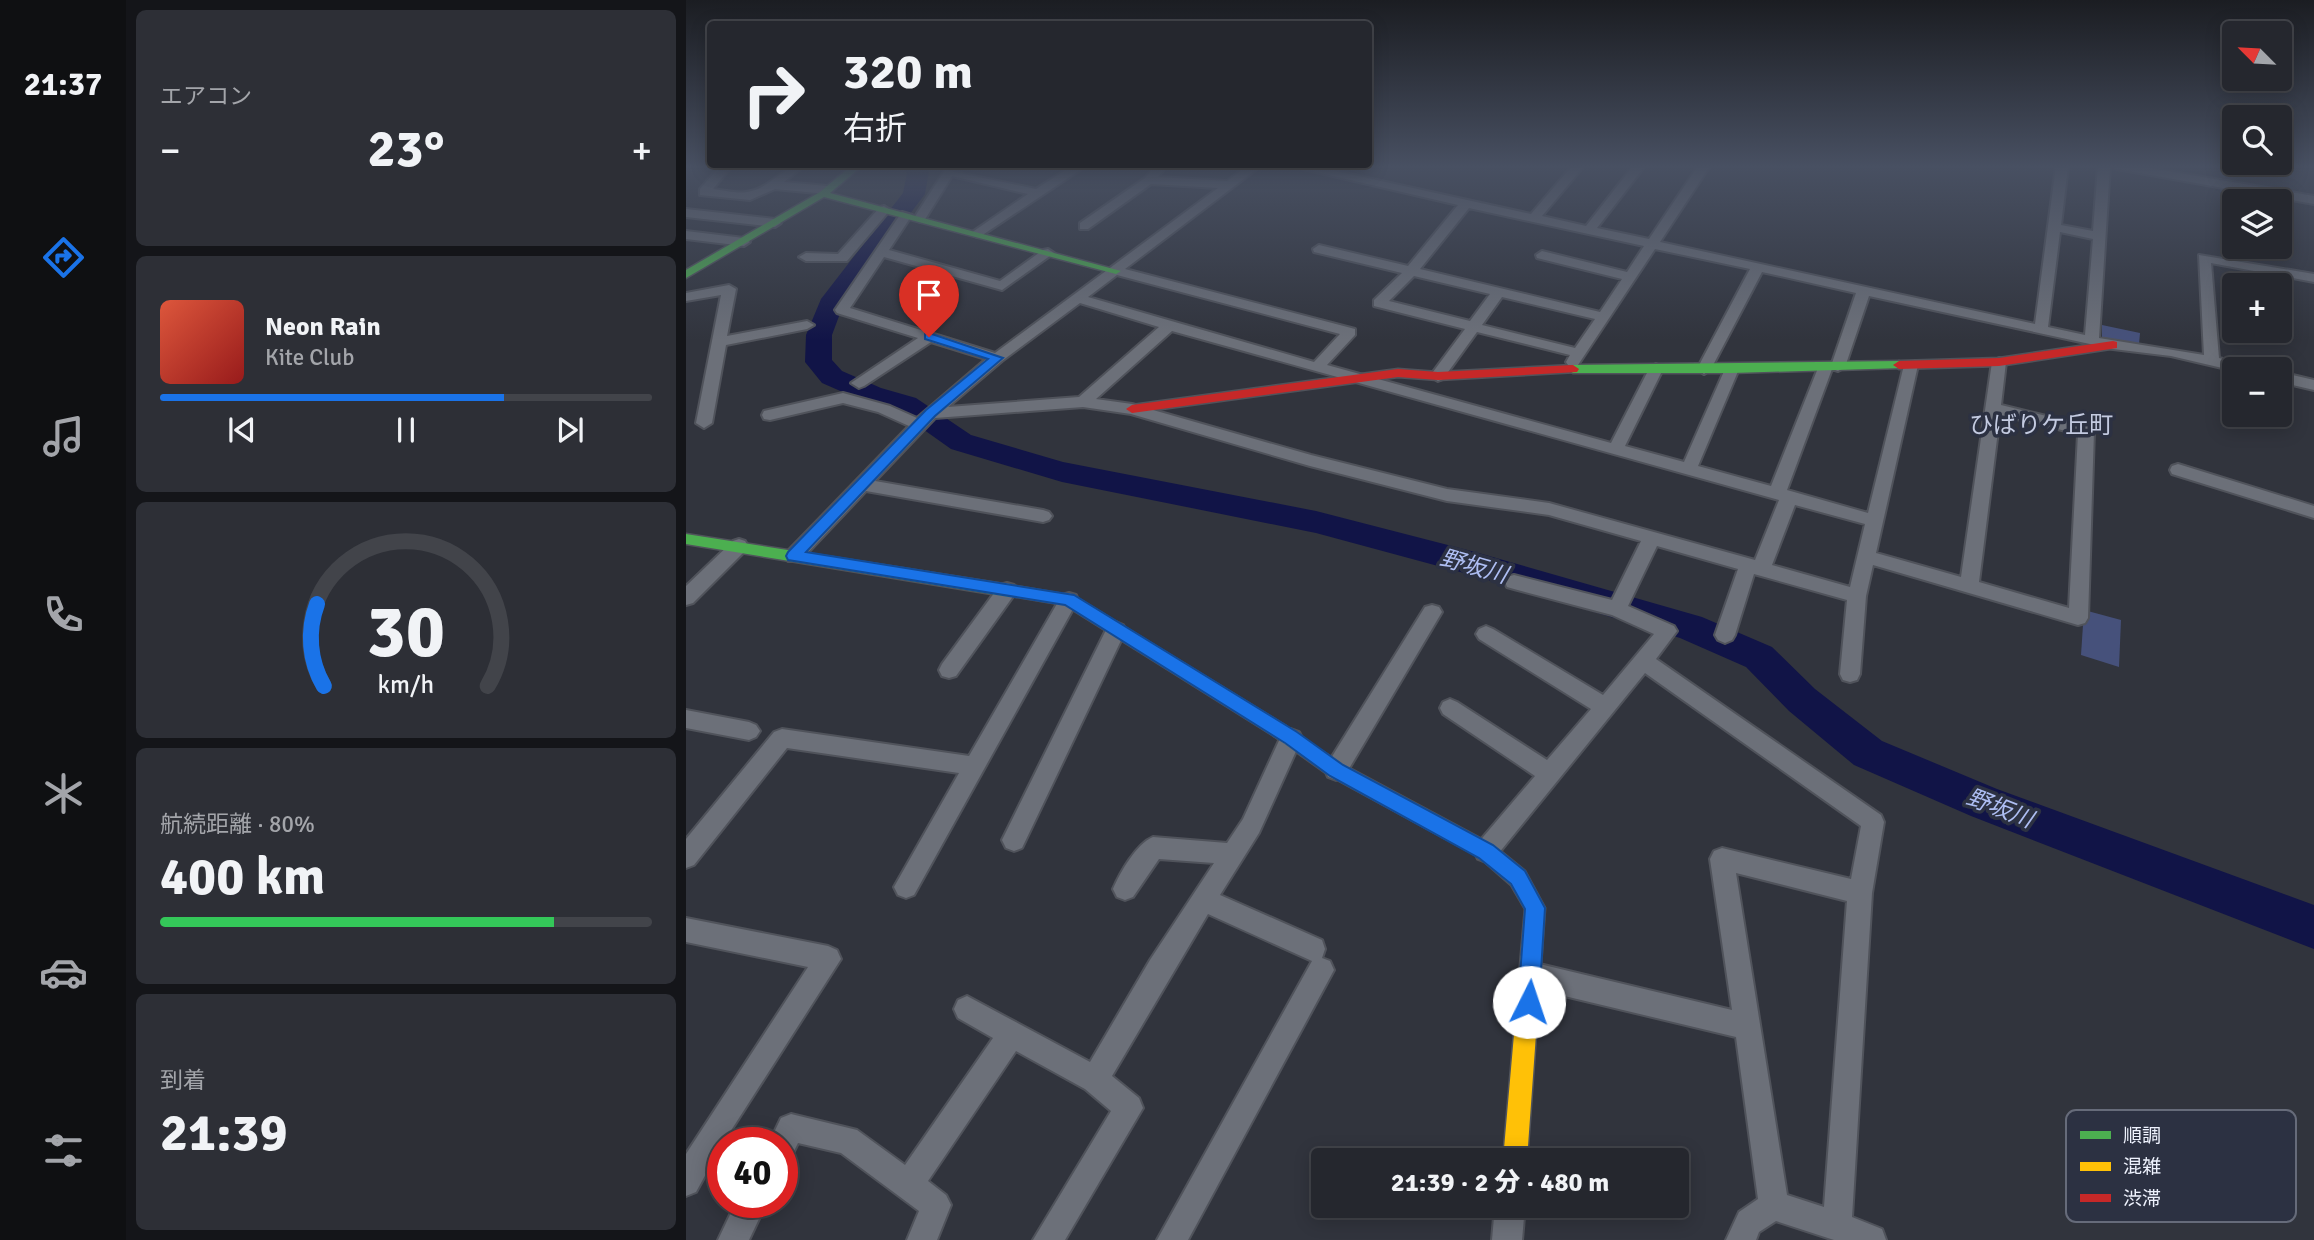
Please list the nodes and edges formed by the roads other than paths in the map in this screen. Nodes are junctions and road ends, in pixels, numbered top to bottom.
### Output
1 (774, 224) edge
2 (872, 224) edge
3 (906, 224) edge
4 (943, 224) edge
5 (991, 224) edge
6 (1087, 224) edge
7 (1178, 224) edge
8 (1449, 224) edge
9 (1566, 224) edge
10 (1594, 224) edge
11 (1667, 224) edge
12 (2054, 224) edge
13 (2100, 224) edge
14 (1084, 226) dead end
15 (2054, 227) junction
16 (1590, 229) junction
17 (977, 233) junction
18 (686, 235) edge
19 (2099, 236) junction
20 (744, 242) junction
21 (1654, 244) junction
22 (1319, 249) dead end
23 (881, 252) junction
24 (1048, 253) junction
25 (1542, 255) dead end
26 (806, 257) dead end
27 (1758, 266) junction
28 (1412, 270) junction
29 (1116, 271) junction
30 (686, 275) edge
31 (1632, 277) junction
32 (2314, 278) edge
33 (1864, 290) junction
34 (1499, 291) junction
35 (686, 297) edge
36 (1078, 298) junction
37 (1604, 317) junction
38 (807, 325) dead end
39 (1475, 325) junction
40 (1169, 326) junction
41 (2041, 329) junction
42 (929, 337) junction
43 (2092, 340) junction
44 (719, 342) junction
45 (2113, 345) junction
46 (1580, 353) junction
47 (997, 358) junction
48 (2212, 361) junction
49 (1999, 362) junction
50 (2222, 363) edge
51 (1911, 365) junction
52 (1317, 367) junction
53 (1831, 367) junction
54 (1569, 369) junction
55 (1656, 369) junction
56 (1704, 369) junction
57 (1732, 369) junction
58 (1438, 376) junction
59 (1363, 378) junction
60 (2292, 380) edge
61 (859, 383) dead end
62 (2314, 385) edge
63 (1083, 402) junction
64 (1992, 408) junction
65 (1132, 409) junction
66 (770, 415) dead end
67 (925, 419) junction
68 (704, 423) dead end
69 (1616, 449) junction
70 (1689, 469) junction
71 (2178, 470) dead end
72 (863, 485) junction
73 (1783, 495) junction
74 (2314, 512) edge
75 (1043, 516) dead end
76 (1877, 521) junction
77 (1652, 537) junction
78 (686, 539) edge
79 (739, 546) junction
80 (794, 556) junction
81 (1868, 557) junction
82 (1755, 567) junction
83 (1514, 582) dead end
84 (1969, 584) junction
85 (1007, 590) junction
86 (1857, 596) junction
87 (686, 598) edge
88 (1069, 600) junction
89 (1617, 610) junction
90 (1432, 612) dead end
91 (1116, 631) junction
92 (1486, 634) dead end
93 (1725, 635) dead end
94 (1643, 661) junction
95 (949, 670) dead end
96 (1850, 674) dead end
97 (1605, 707) junction
98 (1450, 708) dead end
99 (686, 719) edge
100 (749, 731) dead end
101 (1291, 738) junction
102 (975, 766) junction
103 (1336, 770) junction
104 (1550, 774) junction
105 (1014, 840) dead end
106 (1486, 851) junction
107 (1233, 854) junction
108 (686, 857) edge
109 (906, 887) dead end
110 (1125, 889) dead end
111 (1860, 893) junction
112 (1204, 900) junction
113 (686, 930) edge
114 (1531, 975) junction
115 (967, 1009) dead end
116 (1747, 1027) junction
117 (1012, 1034) junction
118 (1096, 1079) junction
119 (798, 1130) edge
120 (1516, 1148) edge
121 (686, 1182) edge
122 (908, 1185) junction
123 (1774, 1206) junction
124 (744, 1218) edge
125 (1509, 1218) edge
126 (1837, 1226) junction
127 (733, 1240) edge
128 (922, 1240) edge
129 (1048, 1240) edge
130 (1171, 1240) edge
131 (1507, 1240) edge
132 (1741, 1240) edge
133 (1871, 1240) edge

1 - 20 street
2 - 26 street
3 - 23 street
4 - 17 street
5 - 17 street
6 - 14 street
7 - 29 street
8 - 28 street
9 - 16 street
10 - 16 street
11 - 21 street
12 - 15 street
13 - 19 street
15 - 19 street
15 - 41 street
16 - 21 street
17 - 24 street
18 - 20 street
19 - 43 street
20 - 30 street
21 - 27 street
21 - 31 street
22 - 28 street
23 - 24 street
23 - 42 street
24 - 29 street
25 - 31 street
27 - 33 street
27 - 56 street
28 - 34 street
28 - 39 street
29 - 36 street
29 - 52 street
31 - 37 street
32 - 48 street
33 - 41 street
33 - 53 street
34 - 37 street
34 - 39 street
35 - 44 street
36 - 40 street
36 - 47 street
37 - 46 street
38 - 44 street
39 - 46 street
39 - 58 street
40 - 52 street
40 - 63 street
41 - 43 street
42 - 47 street
42 - 61 street
43 - 45 street
44 - 68 street
45 - 48 street
45 - 49 street
46 - 54 street
47 - 67 street
48 - 50 street
49 - 51 street
49 - 64 street
51 - 53 street
51 - 76 street
52 - 59 street
53 - 57 street
53 - 73 street
54 - 55 street
54 - 58 street
55 - 56 street
55 - 69 street
56 - 57 street
57 - 70 street
58 - 59 street
59 - 65 street
59 - 69 street
60 - 62 street
63 - 65 street
63 - 67 street
64 - 84 street
64 - 84 street
65 - 77 street
66 - 67 street
67 - 72 street
69 - 70 street
70 - 73 street
71 - 74 street
72 - 75 street
72 - 80 street
73 - 76 street
73 - 82 street
76 - 81 street
77 - 82 street
77 - 89 street
78 - 79 street
79 - 80 street
79 - 87 street
80 - 85 street
81 - 84 street
81 - 86 street
82 - 86 street
82 - 93 street
83 - 89 street
85 - 88 street
85 - 95 street
86 - 96 street
88 - 91 street
88 - 102 street
89 - 94 street
90 - 103 street
91 - 101 street
91 - 105 street
92 - 97 street
94 - 97 street
94 - 111 street
97 - 104 street
98 - 104 street
99 - 100 street
101 - 103 street
101 - 107 street
102 - 108 street
102 - 109 street
103 - 106 street
104 - 106 street
106 - 114 street
107 - 110 street
107 - 112 street
111 - 116 street
111 - 126 street
112 - 118 street
112 - 130 street
113 - 121 street
114 - 116 street
114 - 120 street
115 - 117 street
116 - 123 street
117 - 118 street
117 - 122 street
118 - 129 street
119 - 122 street
122 - 128 street
123 - 126 street
123 - 132 street
124 - 127 street
125 - 131 street
126 - 133 street

